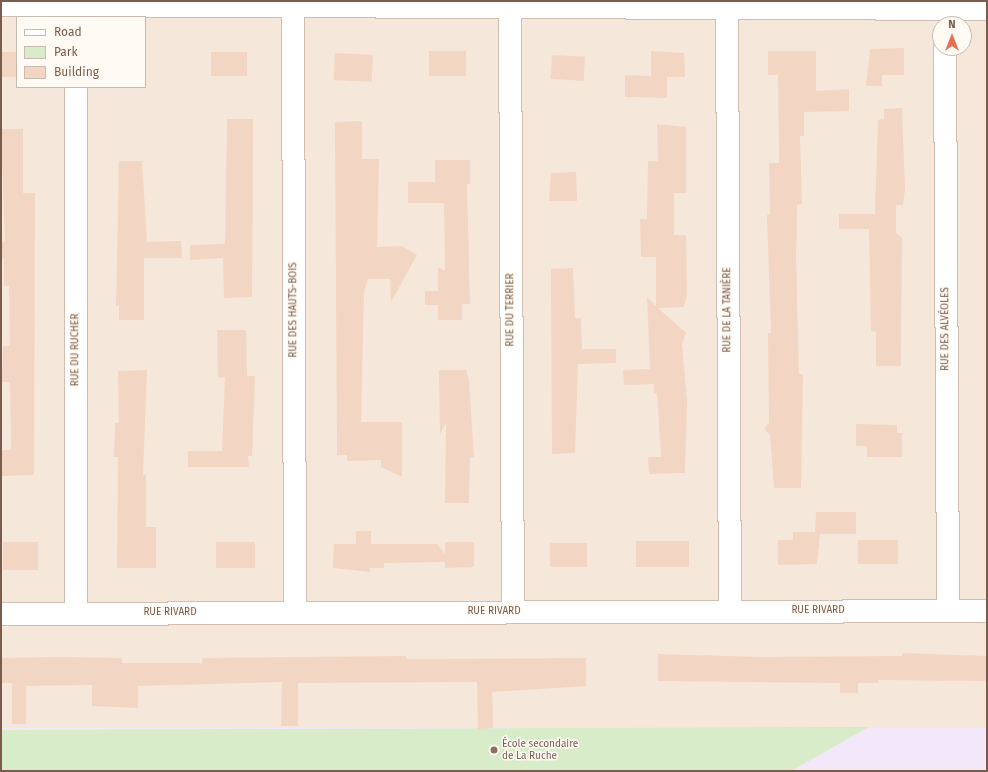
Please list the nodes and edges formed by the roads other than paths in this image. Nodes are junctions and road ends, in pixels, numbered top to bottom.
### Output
1 (1, 5) edge
2 (293, 7) junction
3 (510, 8) junction
4 (727, 8) junction
5 (987, 9) edge
6 (76, 12) edge
7 (945, 16) edge
8 (945, 56) edge
9 (76, 88) edge
10 (948, 611) junction
11 (987, 611) edge
12 (513, 612) junction
13 (730, 612) junction
14 (76, 613) junction
15 (295, 613) junction
16 (1, 614) edge

1 - 6 street
2 - 3 street
2 - 6 street
2 - 15 street, RUE DES HAUTS-BOIS
3 - 4 street
3 - 12 street, RUE DU TERRIER
4 - 7 street
4 - 13 street, RUE DE LA TANIÈRE
5 - 7 street
8 - 10 street, RUE DES ALVÉOLES
9 - 14 street, RUE DU RUCHER
10 - 11 street, RUE RIVARD
10 - 13 street, RUE RIVARD
12 - 13 street, RUE RIVARD
12 - 15 street, RUE RIVARD
14 - 15 street, RUE RIVARD
14 - 16 street, RUE RIVARD

